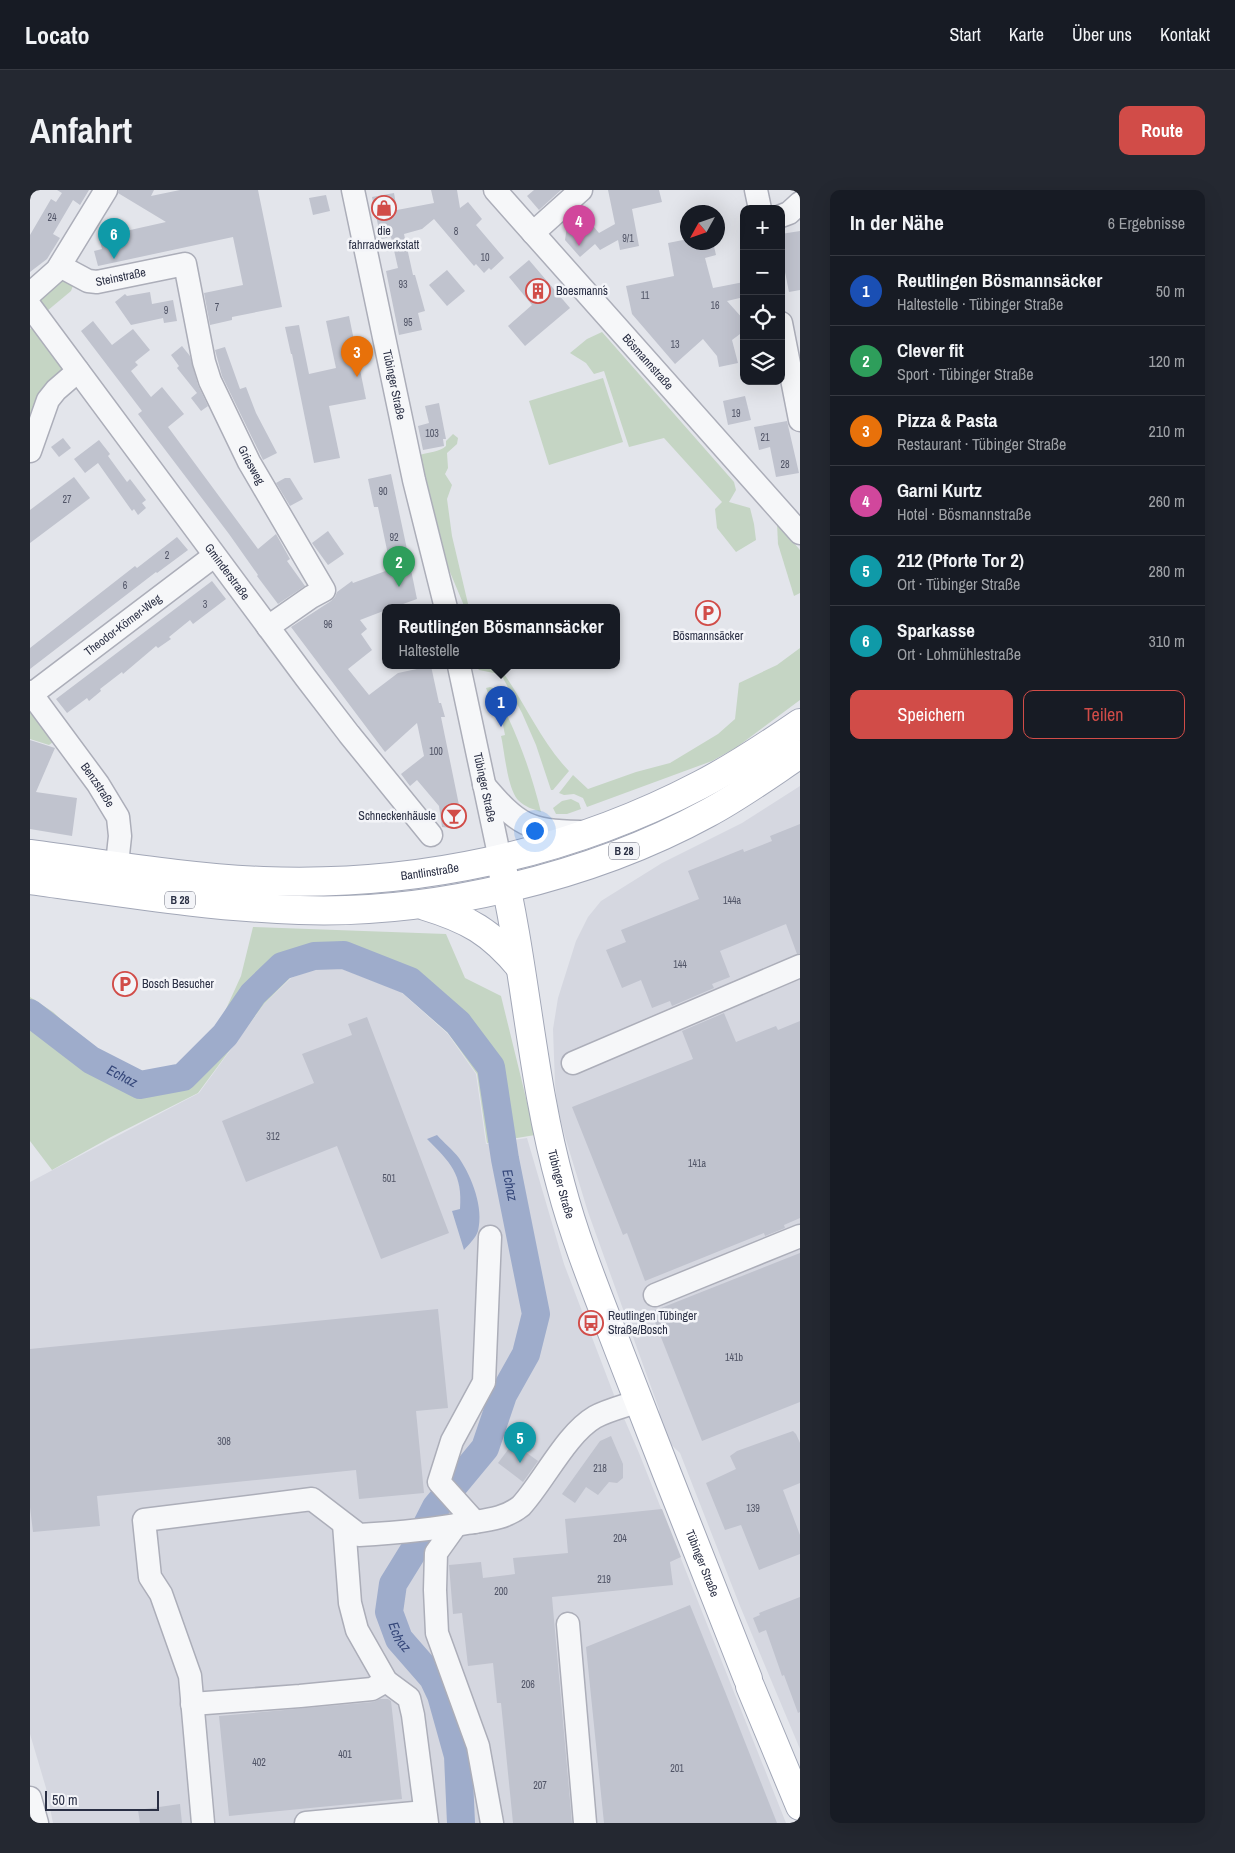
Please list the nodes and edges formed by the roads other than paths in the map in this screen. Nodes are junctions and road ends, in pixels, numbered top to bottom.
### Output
1 (106, 190) edge
2 (353, 190) edge
3 (495, 190) edge
4 (581, 190) edge
5 (756, 190) edge
6 (800, 203) edge
7 (759, 205) edge
8 (785, 214) edge
9 (533, 233) junction
10 (185, 264) joint
11 (60, 266) junction
12 (30, 294) edge
13 (30, 306) edge
14 (785, 340) edge
15 (78, 371) junction
16 (797, 393) edge
17 (800, 420) edge
18 (30, 451) edge
19 (800, 533) edge
20 (214, 556) junction
21 (445, 604) edge
22 (268, 627) junction
23 (460, 669) edge
24 (31, 693) edge
25 (800, 723) edge
26 (800, 754) edge
27 (484, 784) junction
28 (592, 832) junction
29 (431, 835) dead end
30 (30, 854) edge
31 (500, 859) junction
32 (117, 865) junction
33 (30, 880) edge
34 (507, 888) junction
35 (114, 892) junction
36 (419, 904) junction
37 (800, 966) edge
38 (520, 967) junction
39 (573, 1063) dead end
40 (800, 1236) edge
41 (490, 1237) dead end
42 (655, 1295) dead end
43 (639, 1401) junction
44 (670, 1443) dead end
45 (344, 1524) junction
46 (456, 1525) junction
47 (693, 1539) junction
48 (568, 1624) dead end
49 (386, 1681) junction
50 (192, 1704) junction
51 (30, 1798) edge
52 (800, 1806) edge
53 (426, 1818) edge
54 (37, 1823) edge
55 (203, 1823) edge
56 (306, 1823) edge
57 (492, 1823) edge
58 (585, 1823) edge

1 - 11 street
2 - 21 street, Tübinger Straße
3 - 9 street, Bösmannstraße
4 - 9 street
5 - 7 street
6 - 8 street
9 - 19 street, Bösmannstraße
10 - 11 street, Steinstraße
10 - 22 street, Griesweg
11 - 12 street
13 - 15 street, Gminderstraße
14 - 16 street
15 - 18 street
15 - 20 street, Gminderstraße
16 - 17 street
20 - 22 street, Gminderstraße
20 - 24 street, Theodor-Körner-Weg
22 - 29 street, Gminderstraße
23 - 27 street, Tübinger Straße
24 - 32 street, Benzstraße
25 - 28 main road, Bantlinstraße / B 28
26 - 34 main road, B 28
27 - 28 street
27 - 31 street, Tübinger Straße
28 - 31 main road, Bantlinstraße / B 28
30 - 32 main road, Bantlinstraße / B 28
31 - 32 main road, Bantlinstraße / B 28
31 - 34 main road, Tübinger Straße
32 - 35 street, Benzstraße
33 - 35 main road, B 28
34 - 36 main road, B 28
34 - 38 main road, Tübinger Straße
35 - 36 main road, B 28
36 - 38 main road
37 - 39 street
38 - 43 main road, Tübinger Straße
40 - 42 street
41 - 46 street
43 - 46 street
43 - 47 main road, Tübinger Straße
44 - 47 street
45 - 46 street
45 - 49 street
45 - 50 street
46 - 57 street
47 - 52 main road, Tübinger Straße
48 - 58 street
49 - 50 street
49 - 53 street
50 - 55 street
51 - 54 street
53 - 56 street

